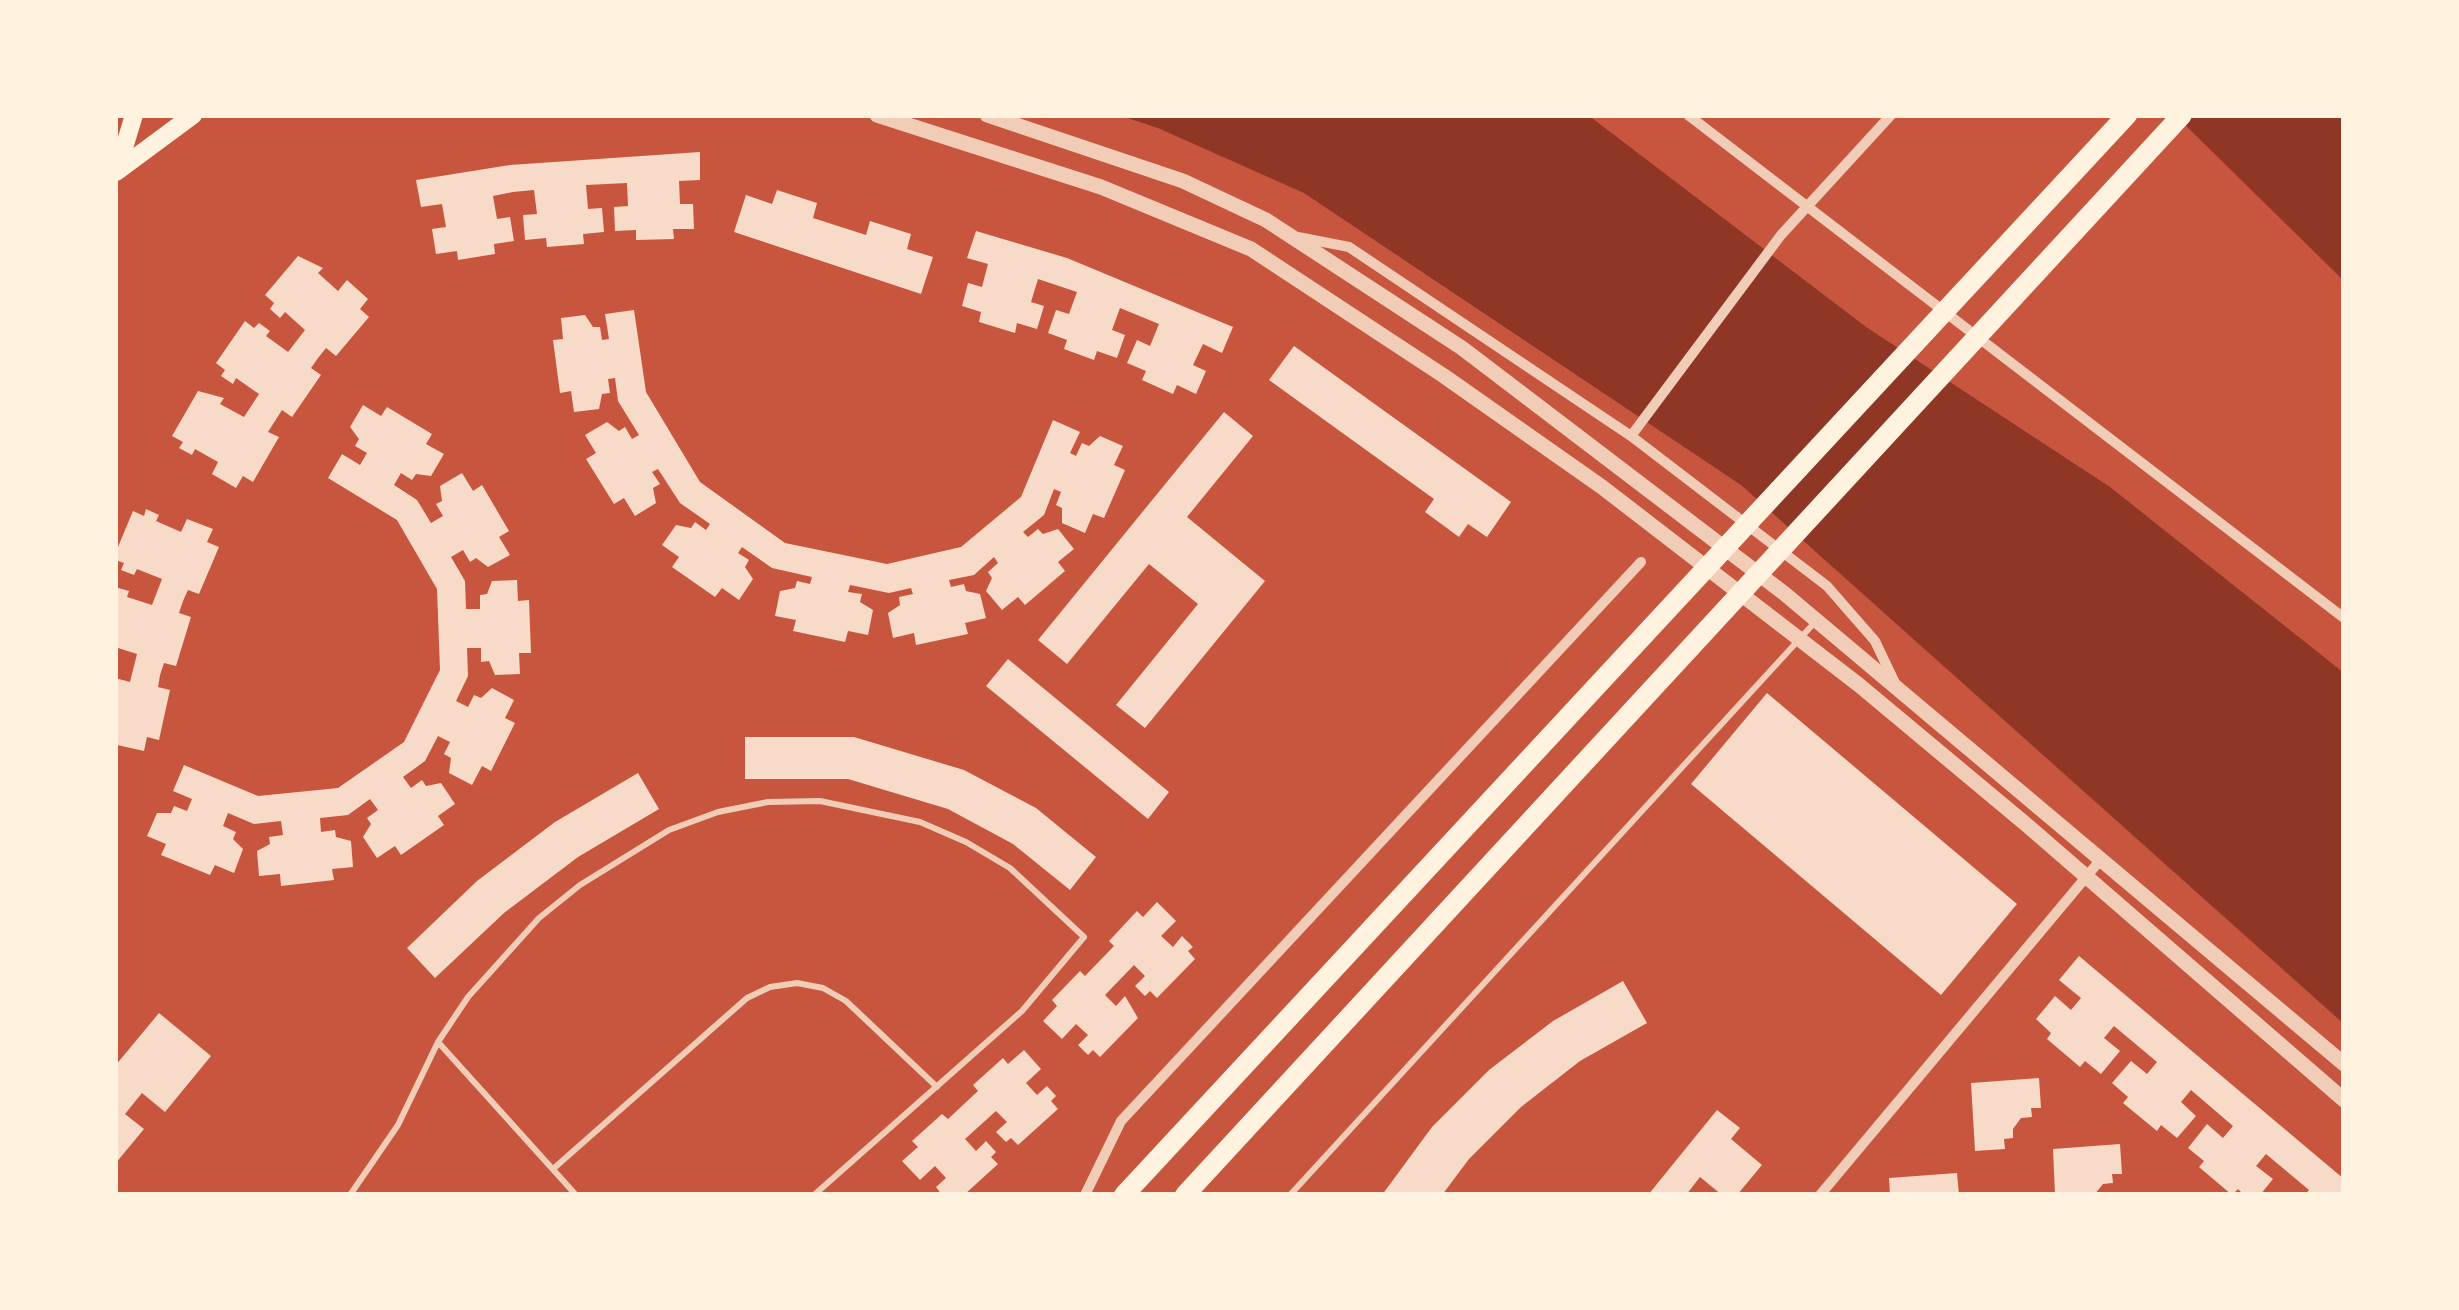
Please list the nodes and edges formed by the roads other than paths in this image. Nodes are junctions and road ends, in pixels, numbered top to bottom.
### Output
1 (134, 115) edge
2 (193, 115) edge
3 (877, 115) edge
4 (987, 115) edge
5 (1688, 115) edge
6 (1891, 115) edge
7 (2127, 115) edge
8 (2182, 115) edge
9 (116, 174) edge
10 (1808, 206) junction
11 (1292, 236) junction
12 (1631, 436) junction
13 (1641, 562) dead end
14 (2344, 618) edge
15 (1816, 621) junction
16 (1800, 639) junction
17 (1898, 689) junction
18 (2102, 858) junction
19 (2086, 877) junction
20 (438, 1042) junction
21 (2344, 1064) edge
22 (937, 1086) junction
23 (2344, 1100) edge
24 (553, 1169) junction
25 (350, 1195) edge
26 (576, 1195) edge
27 (814, 1195) edge
28 (1086, 1195) edge
29 (1124, 1195) edge
30 (1185, 1195) edge
31 (1290, 1195) edge
32 (1820, 1195) edge

1 - 9 main road
2 - 9 main road
3 - 16 street
4 - 11 street
5 - 10 street
6 - 10 street
7 - 29 highway
8 - 30 highway
10 - 12 street
10 - 14 street
11 - 12 street
11 - 15 street
12 - 17 street
13 - 28 street
15 - 16 lane
15 - 17 street
16 - 19 street
16 - 31 lane
17 - 18 street
18 - 19 street
18 - 21 street
19 - 23 street
19 - 32 street
20 - 22 lane
20 - 24 lane
20 - 25 lane
22 - 24 lane
22 - 27 lane
24 - 26 lane

